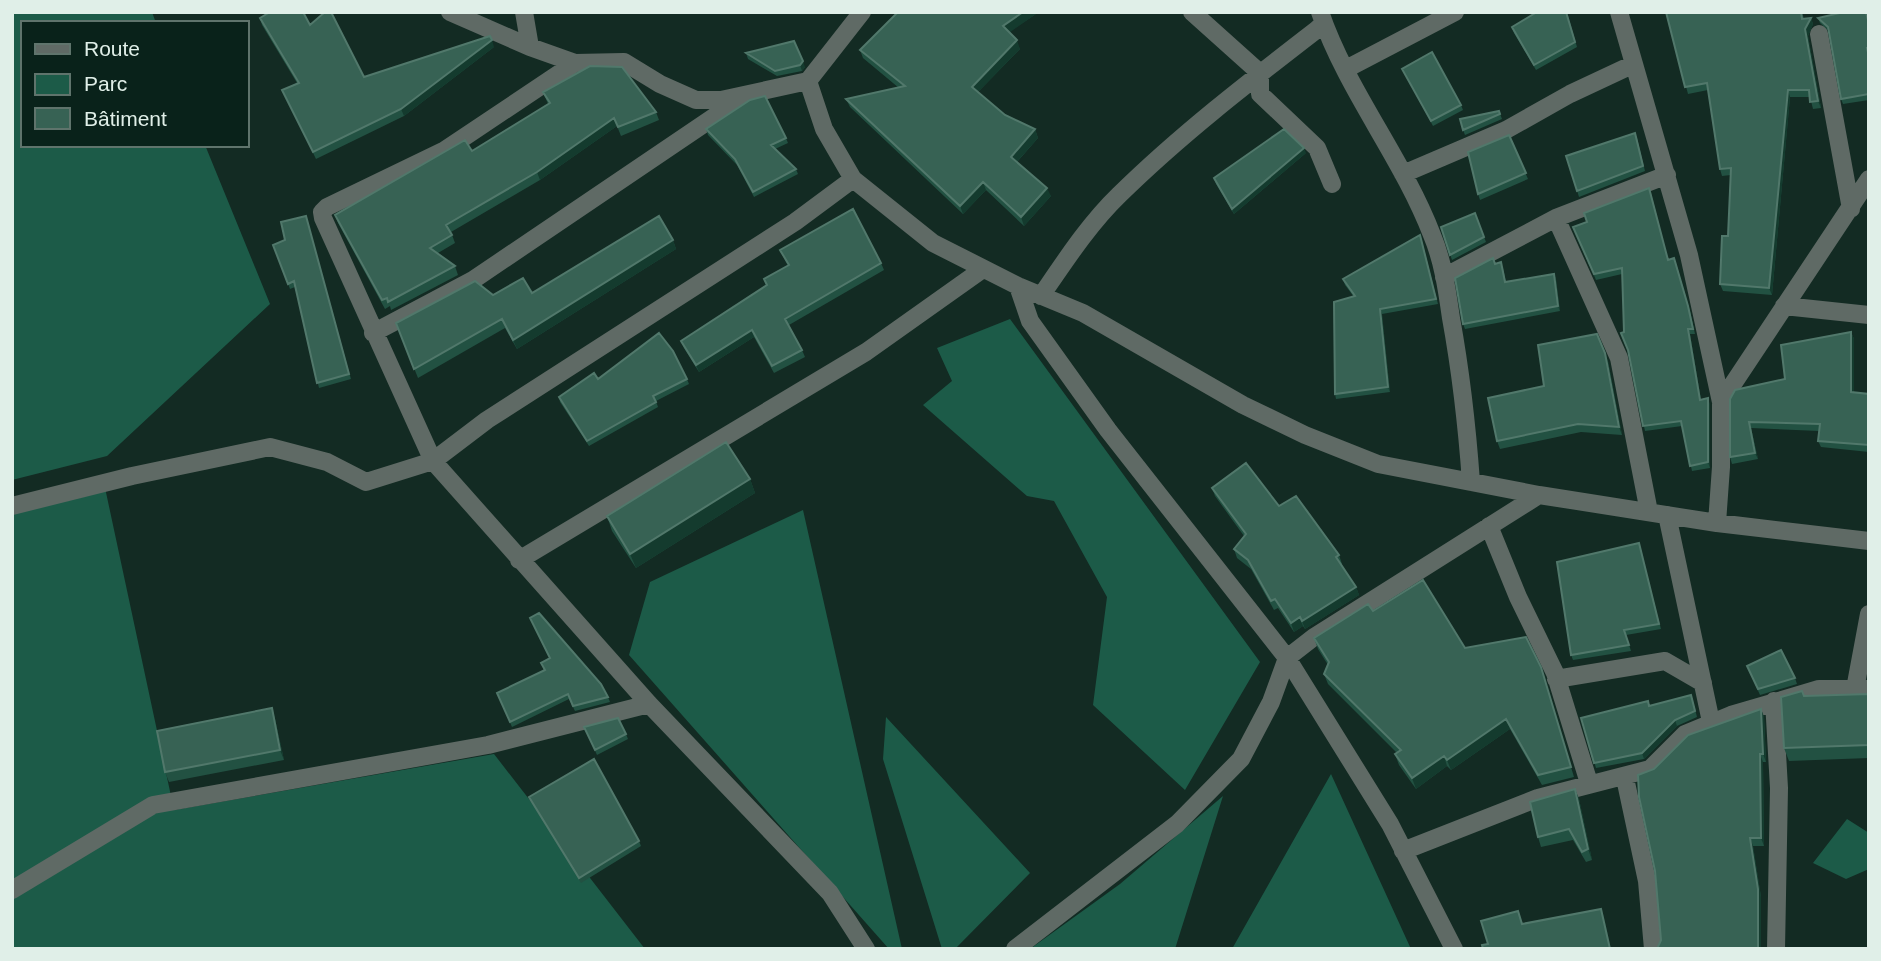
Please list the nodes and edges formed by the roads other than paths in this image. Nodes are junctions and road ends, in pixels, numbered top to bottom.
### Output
1 (450, 12) edge
2 (524, 12) edge
3 (862, 12) edge
4 (1192, 12) edge
5 (1455, 12) edge
6 (1619, 12) edge
7 (1322, 18) edge
8 (1819, 34) dead end
9 (530, 47) junction
10 (575, 63) junction
11 (1634, 64) junction
12 (1346, 69) junction
13 (1260, 74) junction
14 (808, 81) junction
15 (745, 96) junction
16 (1404, 174) junction
17 (1667, 175) junction
18 (853, 179) junction
19 (1869, 179) edge
20 (1332, 184) dead end
21 (1851, 209) junction
22 (1556, 218) junction
23 (983, 269) junction
24 (1444, 277) junction
25 (1018, 286) junction
26 (1041, 296) junction
27 (1784, 306) junction
28 (1869, 316) edge
29 (373, 333) junction
30 (1721, 402) junction
31 (433, 461) junction
32 (1471, 482) junction
33 (1539, 495) junction
34 (12, 506) edge
35 (1658, 514) junction
36 (1717, 523) junction
37 (1489, 526) junction
38 (1869, 541) edge
39 (519, 560) junction
40 (1869, 614) edge
41 (1287, 658) junction
42 (1556, 679) junction
43 (1703, 683) junction
44 (1862, 689) edge
45 (1773, 701) junction
46 (649, 704) junction
47 (1711, 722) junction
48 (1625, 778) junction
49 (1589, 783) junction
50 (1403, 851) junction
51 (12, 890) edge
52 (866, 949) edge
53 (1015, 949) edge
54 (1454, 949) edge
55 (1653, 949) edge
56 (1776, 949) edge

1 - 9 street
2 - 9 street
3 - 14 street
4 - 13 street
5 - 12 street
6 - 11 street
7 - 12 street
7 - 13 street
8 - 21 street
9 - 10 street
10 - 15 street
10 - 29 street
11 - 16 street
11 - 17 street
12 - 16 street
13 - 20 street
13 - 26 street
14 - 15 street
14 - 18 street
15 - 29 street
16 - 24 street
17 - 22 street
17 - 30 street
18 - 23 street
18 - 31 street
19 - 21 street
21 - 27 street
22 - 24 street
22 - 35 street
23 - 25 street
23 - 39 street
24 - 32 street
25 - 26 street
25 - 41 street
26 - 32 street
27 - 28 street
27 - 30 street
29 - 31 street
30 - 36 street
31 - 34 street
31 - 39 street
32 - 33 street
33 - 35 street
33 - 37 street
35 - 36 street
35 - 43 street
36 - 38 street
37 - 41 street
37 - 42 street
39 - 46 street
40 - 44 street
41 - 50 street
41 - 53 street
42 - 43 street
42 - 49 street
43 - 47 street
44 - 45 street
45 - 47 street
45 - 56 street
46 - 51 street
46 - 52 street
47 - 48 street
48 - 49 street
48 - 55 street
49 - 50 street
50 - 54 street

